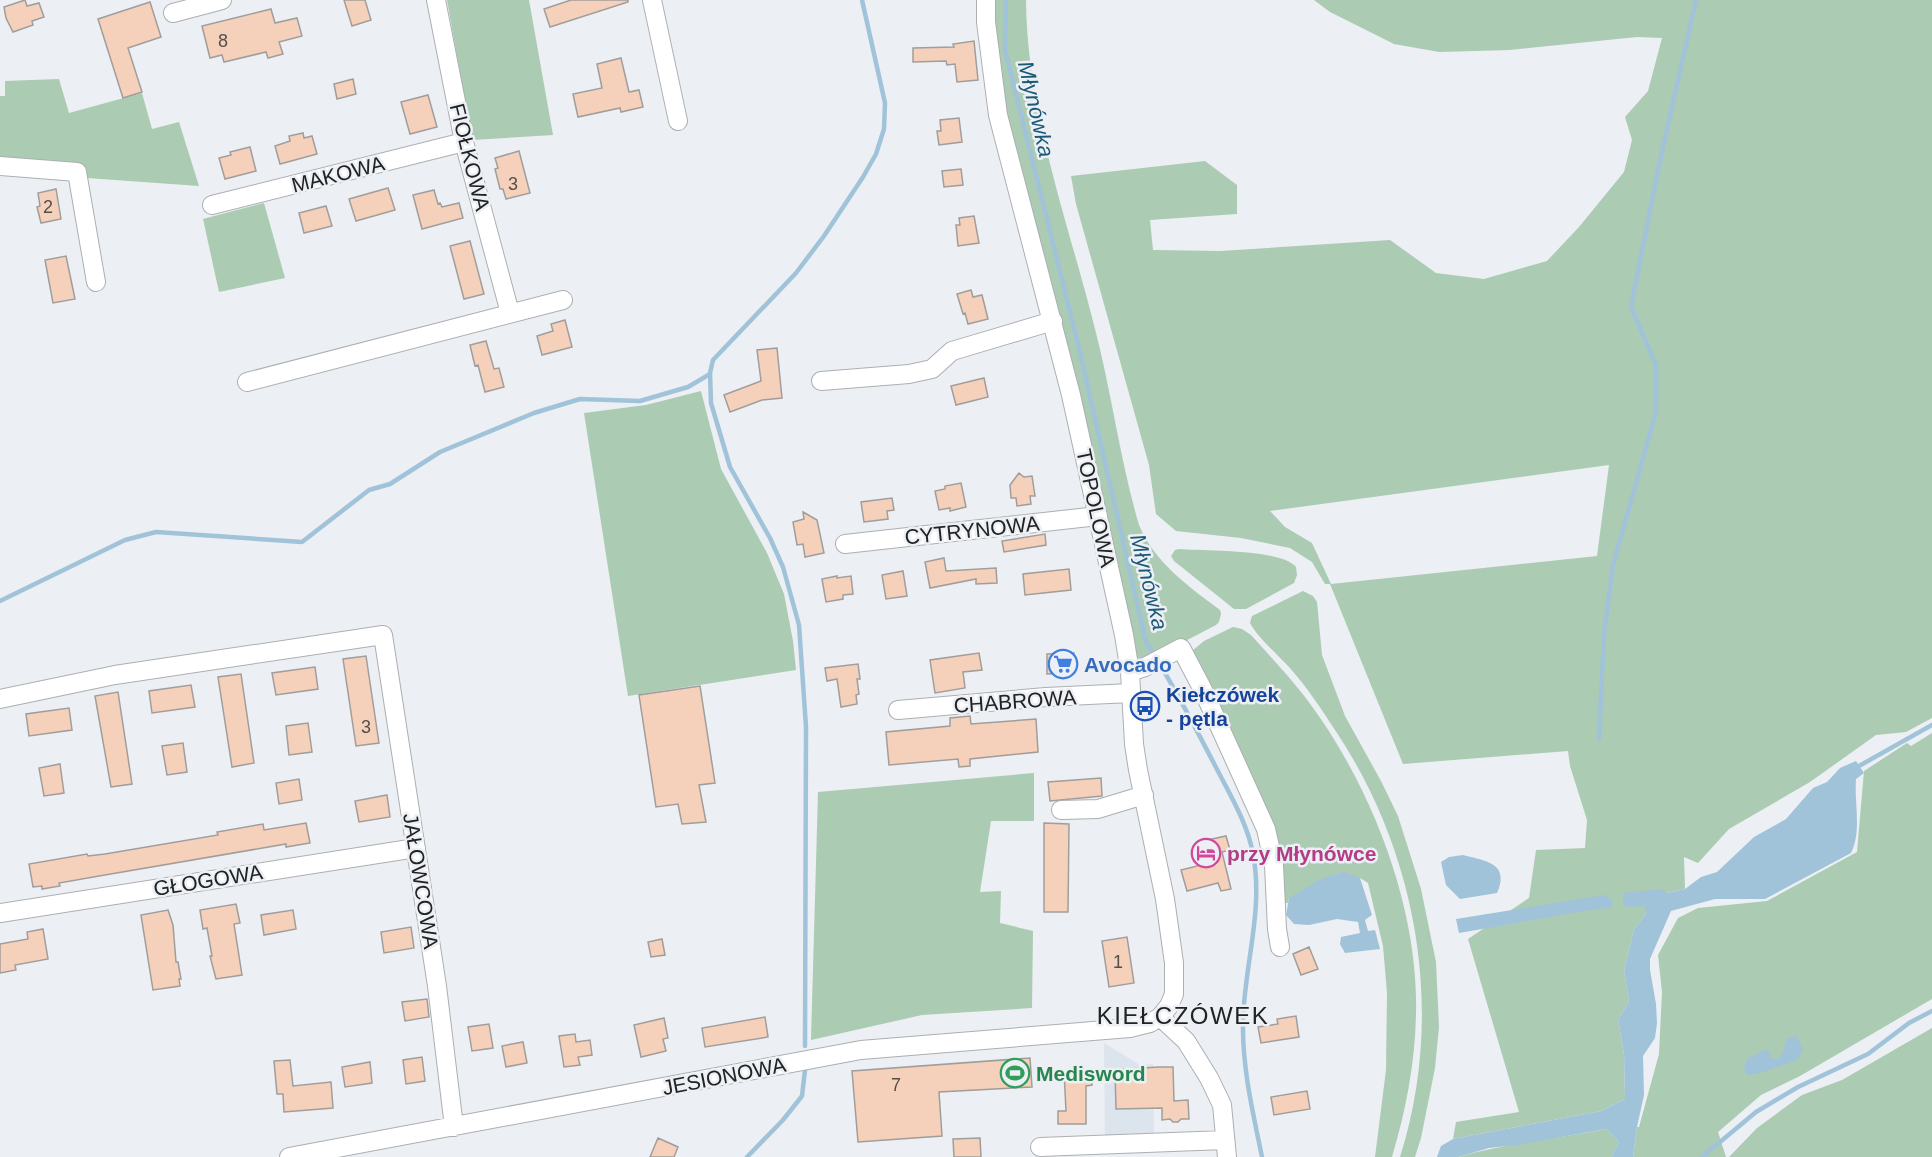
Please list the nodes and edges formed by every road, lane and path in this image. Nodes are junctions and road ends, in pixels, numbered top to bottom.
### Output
1 (222, 0) edge
2 (436, 0) edge
3 (652, 0) edge
4 (986, 0) edge
5 (173, 13) dead end
6 (678, 121) dead end
7 (464, 142) junction
8 (0, 166) edge
9 (212, 206) dead end
10 (96, 282) dead end
11 (563, 300) dead end
12 (510, 313) junction
13 (1053, 321) junction
14 (821, 381) dead end
15 (247, 382) dead end
16 (1098, 516) junction
17 (845, 544) dead end
18 (1138, 669) junction
19 (1131, 693) junction
20 (0, 699) edge
21 (898, 710) dead end
22 (1144, 795) junction
23 (1061, 810) dead end
24 (416, 848) junction
25 (0, 912) edge
26 (1280, 947) dead end
27 (1160, 1017) junction
28 (454, 1127) junction
29 (1040, 1147) dead end
30 (1226, 1149) edge
31 (289, 1157) edge

1 - 5 street
2 - 7 street, FIOŁKOWA
3 - 6 street
4 - 13 street, TOPOLOWA
7 - 9 street, MAKOWA
7 - 12 street, FIOŁKOWA
8 - 10 street
11 - 12 street
12 - 15 street
13 - 14 street
13 - 16 street, TOPOLOWA
16 - 17 street, CYTRYNOWA
16 - 18 street, TOPOLOWA
18 - 19 street, TOPOLOWA
18 - 26 street
19 - 21 street, CHABROWA
19 - 22 street, TOPOLOWA
20 - 24 street, JAŁOWCOWA
22 - 23 street
22 - 27 street, TOPOLOWA
24 - 25 street, GŁOGOWA
24 - 28 street, JAŁOWCOWA
27 - 28 street, JESIONOWA
27 - 30 street
28 - 31 street, JESIONOWA
29 - 30 street

